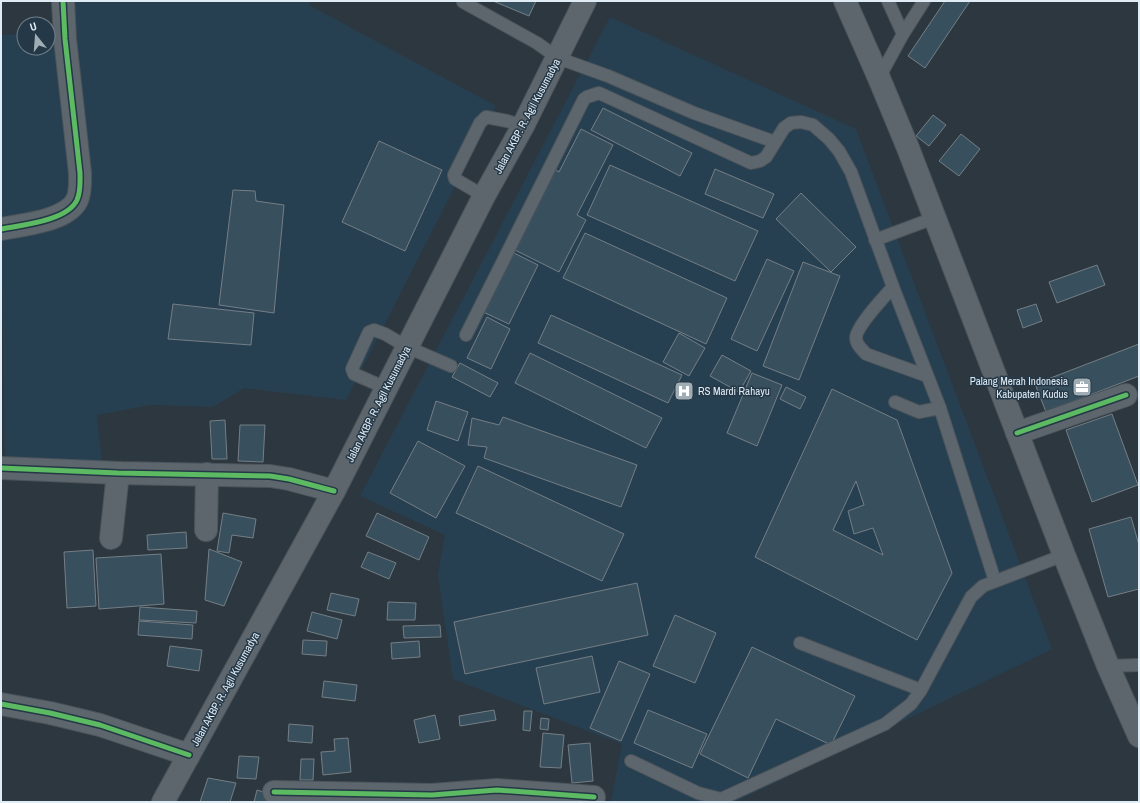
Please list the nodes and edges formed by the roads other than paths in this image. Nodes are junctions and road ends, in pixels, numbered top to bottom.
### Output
1 (63, 1) edge
2 (585, 1) edge
3 (845, 1) edge
4 (888, 1) edge
5 (924, 1) edge
6 (463, 2) edge
7 (904, 34) junction
8 (558, 58) junction
9 (608, 76) junction
10 (879, 78) junction
11 (599, 93) junction
12 (523, 126) junction
13 (775, 142) junction
14 (484, 196) junction
15 (934, 218) junction
16 (1, 229) edge
17 (875, 240) junction
18 (892, 287) junction
19 (466, 335) dead end
20 (408, 346) junction
21 (451, 366) dead end
22 (927, 376) junction
23 (386, 388) junction
24 (1126, 395) dead end
25 (895, 402) dead end
26 (940, 408) junction
27 (1017, 433) junction
28 (1, 468) edge
29 (118, 473) junction
30 (206, 474) junction
31 (334, 491) junction
32 (206, 530) dead end
33 (111, 538) dead end
34 (1064, 555) junction
35 (995, 581) junction
36 (800, 643) dead end
37 (1139, 665) edge
38 (1108, 666) junction
39 (921, 690) junction
40 (1, 704) edge
41 (1139, 736) edge
42 (189, 755) junction
43 (632, 761) dead end
44 (274, 792) dead end
45 (594, 797) dead end
46 (432, 798) edge
47 (163, 802) edge

1 - 16 main road
2 - 8 main road, Jalan AKBP. R. Agil Kusumadya
3 - 10 main road
4 - 7 lane
5 - 7 lane
6 - 8 lane
7 - 10 lane
8 - 9 lane
8 - 12 main road, Jalan AKBP. R. Agil Kusumadya
9 - 11 lane
9 - 13 lane
10 - 15 main road
11 - 13 lane
11 - 19 lane
12 - 14 main road, Jalan AKBP. R. Agil Kusumadya
12 - 14 lane
13 - 17 lane
14 - 20 main road, Jalan AKBP. R. Agil Kusumadya
15 - 17 lane
15 - 27 main road
17 - 18 lane
18 - 22 lane
18 - 22 lane
20 - 21 lane
20 - 23 main road, Jalan AKBP. R. Agil Kusumadya
20 - 23 lane
22 - 26 lane
23 - 31 main road, Jalan AKBP. R. Agil Kusumadya
24 - 27 main road
25 - 26 lane
26 - 35 lane
27 - 34 main road
28 - 29 main road
29 - 30 main road
29 - 33 main road
30 - 31 main road
30 - 32 main road
31 - 42 main road, Jalan AKBP. R. Agil Kusumadya
34 - 35 lane
34 - 38 main road
35 - 39 lane
36 - 39 lane
37 - 38 lane
38 - 41 main road
39 - 43 lane
40 - 42 main road
42 - 47 main road, Jalan AKBP. R. Agil Kusumadya
44 - 46 main road
45 - 46 main road

